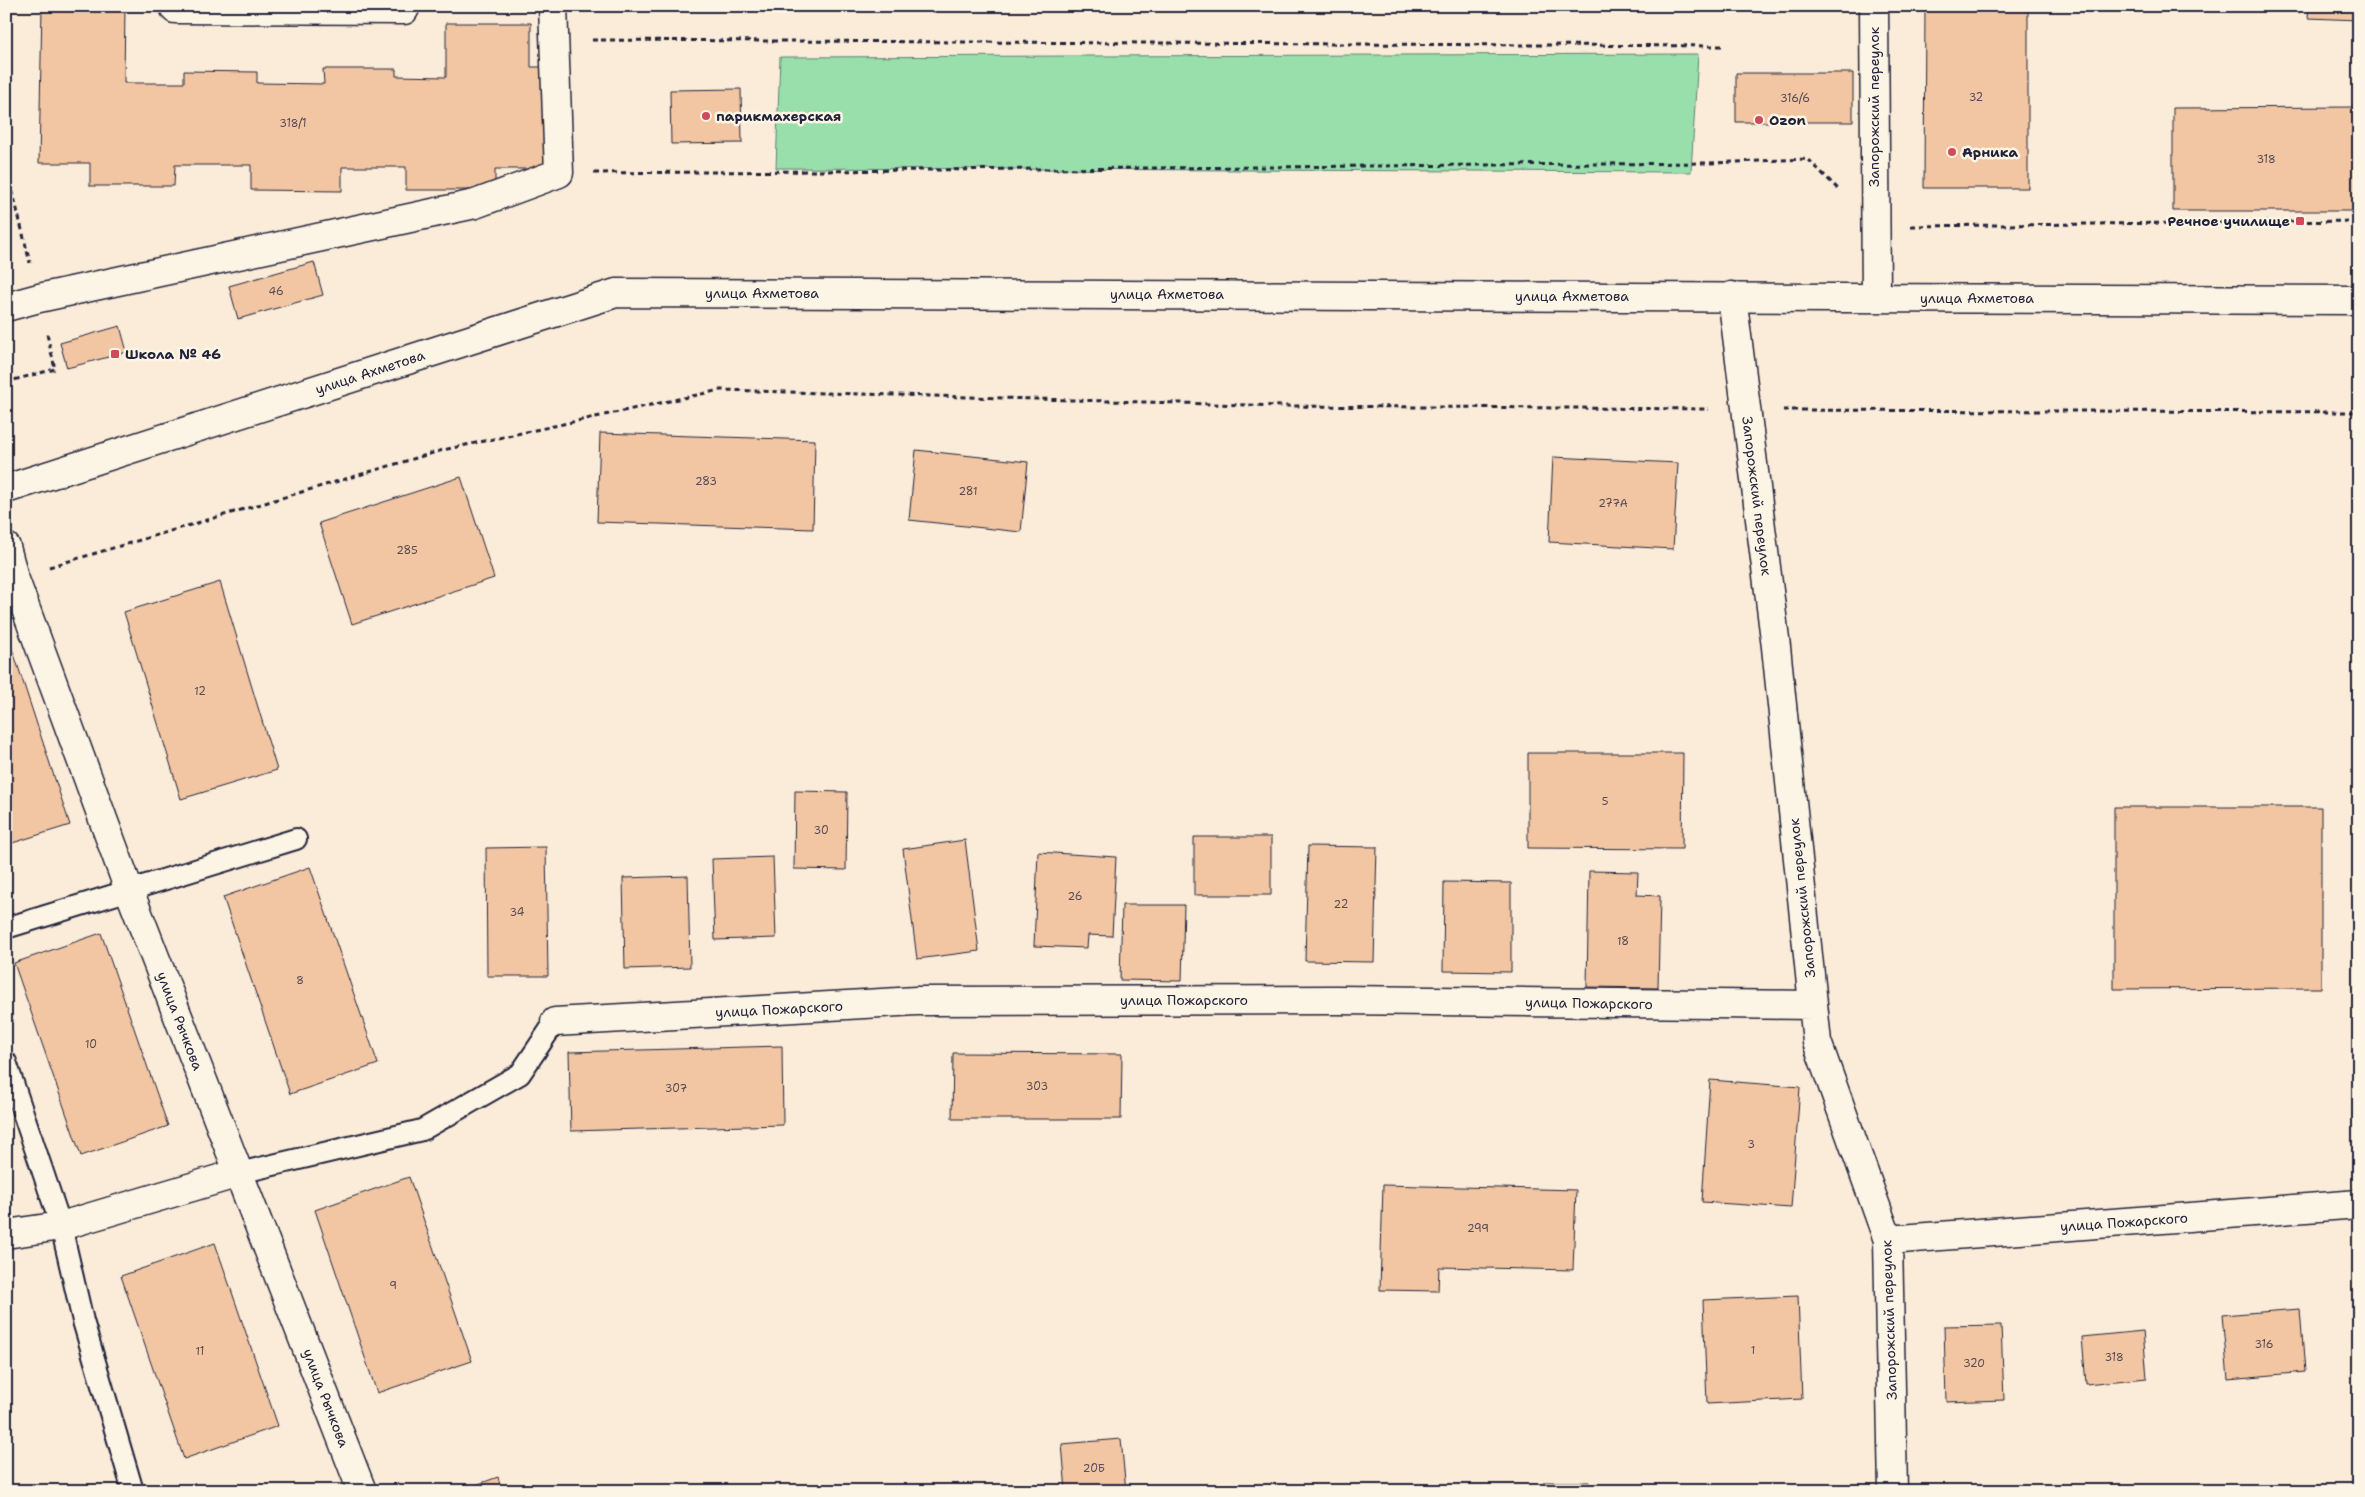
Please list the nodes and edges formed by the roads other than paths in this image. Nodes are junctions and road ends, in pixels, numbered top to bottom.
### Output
1 (175, 6) edge
2 (406, 6) edge
3 (553, 6) edge
4 (1874, 6) edge
5 (1732, 296) junction
6 (1876, 297) junction
7 (2359, 300) edge
8 (6, 307) edge
9 (6, 490) edge
10 (6, 547) edge
11 (10, 578) edge
12 (296, 839) dead end
13 (129, 890) junction
14 (6, 928) edge
15 (1813, 1005) junction
16 (555, 1022) joint
17 (6, 1062) edge
18 (239, 1173) junction
19 (2359, 1204) edge
20 (60, 1226) junction
21 (6, 1234) edge
22 (1888, 1240) junction
23 (133, 1491) edge
24 (362, 1491) edge
25 (1893, 1491) edge

1 - 2 street
3 - 8 street
4 - 6 street, Запорожский переулок
5 - 6 street, улица Ахметова
5 - 9 street, улица Ахметова
5 - 15 street, Запорожский переулок
6 - 7 street, улица Ахметова
10 - 11 street, улица Рычкова
11 - 13 street, улица Рычкова
12 - 13 lane
13 - 14 lane
13 - 18 street, улица Рычкова
15 - 16 street, улица Пожарского
15 - 22 street, Запорожский переулок
16 - 18 lane
17 - 20 lane
18 - 20 street
18 - 24 street, улица Рычкова
19 - 22 street, улица Пожарского
20 - 21 street
20 - 23 lane
22 - 25 street, Запорожский переулок

